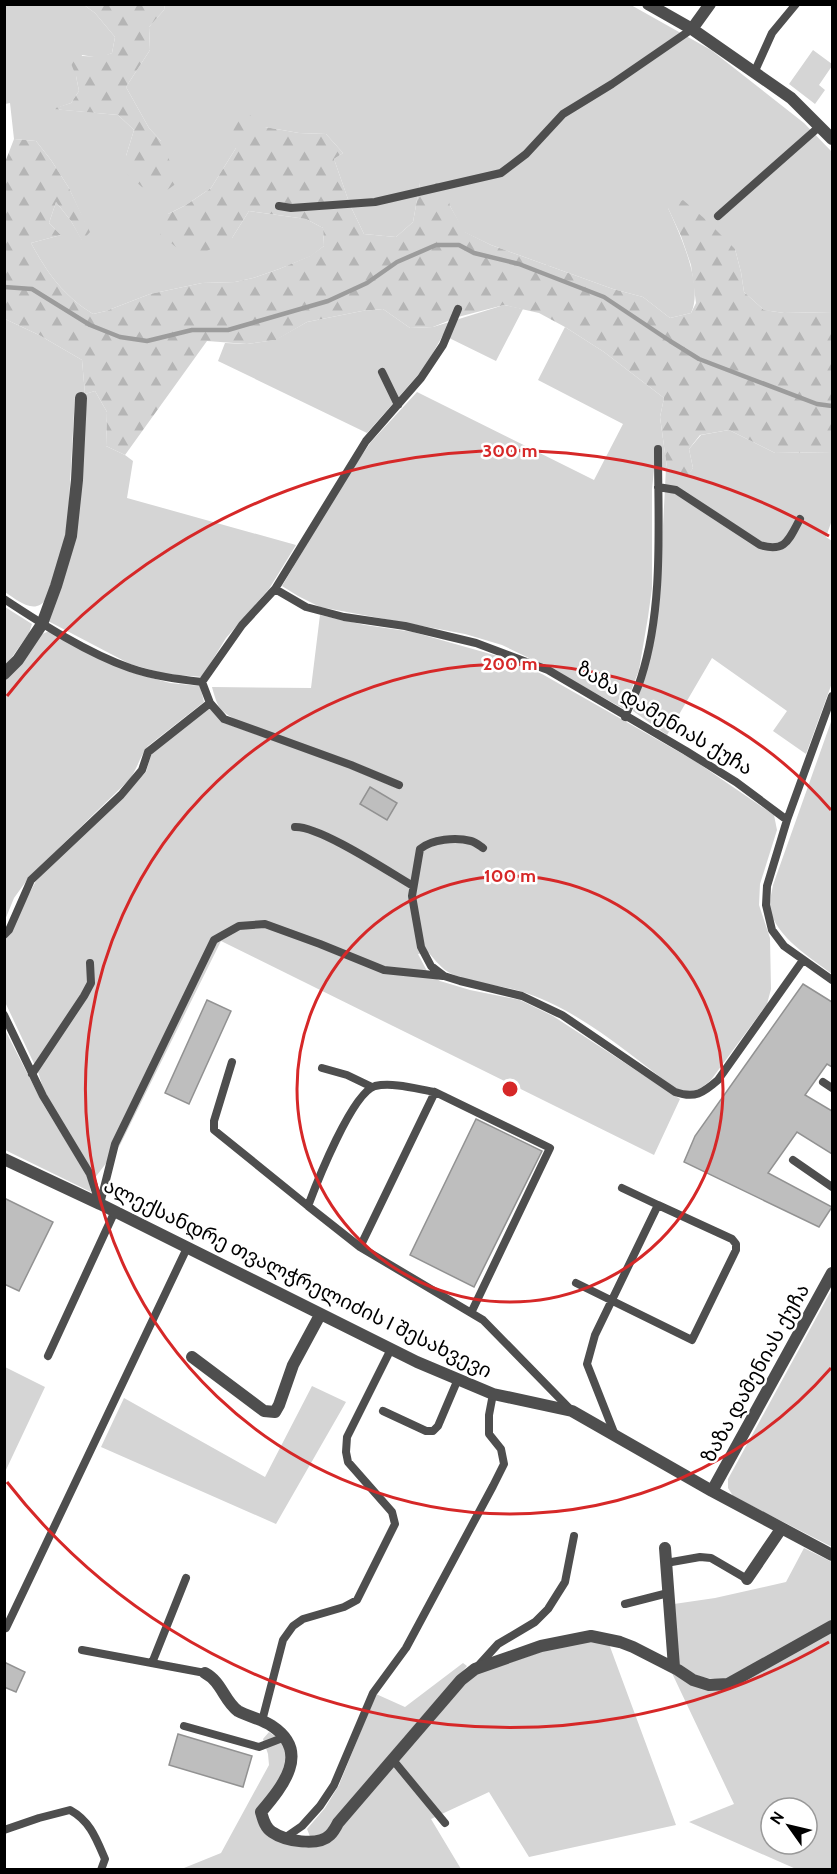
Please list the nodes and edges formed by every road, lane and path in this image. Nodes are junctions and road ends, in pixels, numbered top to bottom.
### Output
1 (648, 4) edge
2 (710, 4) edge
3 (796, 4) edge
4 (692, 29) junction
5 (754, 73) junction
6 (820, 126) junction
7 (832, 139) edge
8 (279, 206) dead end
9 (718, 216) dead end
10 (458, 309) dead end
11 (382, 372) dead end
12 (81, 398) dead end
13 (398, 405) junction
14 (658, 449) dead end
15 (658, 487) junction
16 (800, 519) dead end
17 (275, 590) junction
18 (4, 599) edge
19 (42, 624) junction
20 (4, 674) edge
21 (202, 682) junction
22 (832, 696) edge
23 (210, 703) junction
24 (625, 717) junction
25 (399, 785) dead end
26 (787, 820) junction
27 (295, 827) dead end
28 (483, 848) dead end
29 (413, 886) junction
30 (4, 935) edge
31 (803, 960) junction
32 (90, 963) dead end
33 (444, 976) junction
34 (832, 980) edge
35 (4, 1015) edge
36 (232, 1062) dead end
37 (322, 1068) dead end
38 (32, 1074) junction
39 (823, 1082) dead end
40 (372, 1088) junction
41 (832, 1088) edge
42 (435, 1092) junction
43 (4, 1159) edge
44 (793, 1160) dead end
45 (832, 1187) edge
46 (622, 1188) dead end
47 (100, 1204) junction
48 (658, 1205) junction
49 (308, 1206) junction
50 (115, 1211) junction
51 (360, 1246) junction
52 (187, 1248) junction
53 (832, 1273) edge
54 (576, 1283) dead end
55 (612, 1300) junction
56 (471, 1313) junction
57 (320, 1315) junction
58 (392, 1349) junction
59 (48, 1356) dead end
60 (192, 1357) dead end
61 (458, 1379) junction
62 (493, 1394) junction
63 (383, 1411) dead end
64 (572, 1411) junction
65 (616, 1436) junction
66 (712, 1491) junction
67 (781, 1529) junction
68 (574, 1536) dead end
69 (665, 1548) dead end
70 (832, 1555) edge
71 (666, 1563) junction
72 (186, 1578) dead end
73 (747, 1580) joint
74 (668, 1593) junction
75 (626, 1604) dead end
76 (832, 1626) edge
77 (6, 1628) dead end
78 (82, 1650) dead end
79 (152, 1663) junction
80 (674, 1667) junction
81 (475, 1670) junction
82 (205, 1673) joint
83 (262, 1721) junction
84 (184, 1726) dead end
85 (285, 1737) junction
86 (393, 1760) junction
87 (445, 1824) dead end
88 (4, 1830) edge
89 (286, 1837) junction
90 (101, 1869) edge

1 - 4 street
2 - 4 street
3 - 5 lane
4 - 5 street
4 - 8 lane
5 - 6 street
6 - 7 street
6 - 9 lane
10 - 13 lane
11 - 13 lane
12 - 19 street
13 - 17 lane
14 - 15 lane
15 - 16 lane
15 - 24 lane
17 - 21 lane
17 - 24 lane, ზაზა დამენიას ქუჩა
18 - 19 lane
19 - 20 street
19 - 21 lane
21 - 23 lane
22 - 26 lane
23 - 25 lane
23 - 30 lane
24 - 26 lane, ზაზა დამენიას ქუჩა
26 - 31 lane
27 - 29 lane
28 - 29 lane
29 - 33 lane
31 - 33 lane
31 - 34 lane
32 - 38 lane
33 - 47 lane
35 - 38 lane
36 - 49 lane
37 - 40 lane
38 - 47 lane
39 - 41 lane
40 - 42 lane
40 - 49 lane
42 - 51 lane
42 - 56 lane
43 - 47 street, ალექსანდრე თვალჭრელიძის I შესახვევი
44 - 45 lane
46 - 48 lane
47 - 50 street, ალექსანდრე თვალჭრელიძის I შესახვევი
48 - 55 lane
48 - 55 lane
49 - 51 lane
50 - 52 street, ალექსანდრე თვალჭრელიძის I შესახვევი
50 - 59 lane
51 - 56 lane
52 - 57 street, ალექსანდრე თვალჭრელიძის I შესახვევი
52 - 77 lane
53 - 66 street, ზაზა დამენიას ქუჩა
54 - 55 lane
55 - 65 lane
56 - 64 lane
57 - 58 street, ალექსანდრე თვალჭრელიძის I შესახვევი
57 - 60 street
58 - 61 street, ალექსანდრე თვალჭრელიძის I შესახვევი
58 - 83 lane
61 - 62 street, ალექსანდრე თვალჭრელიძის I შესახვევი
61 - 63 lane
62 - 64 street, ალექსანდრე თვალჭრელიძის I შესახვევი
62 - 89 lane
64 - 65 street, ალექსანდრე თვალჭრელიძის I შესახვევი
65 - 66 street, ალექსანდრე თვალჭრელიძის I შესახვევი
66 - 67 street, ალექსანდრე თვალჭრელიძის I შესახვევი
67 - 70 street, ალექსანდრე თვალჭრელიძის I შესახვევი
67 - 73 street
68 - 81 lane
69 - 71 street
71 - 73 lane
71 - 74 street
72 - 79 lane
74 - 75 lane
74 - 80 street
76 - 80 street
78 - 79 lane
79 - 82 lane
80 - 81 street
81 - 86 street
82 - 83 street
83 - 85 street
84 - 85 lane
85 - 89 street
86 - 87 lane
86 - 89 street
88 - 90 lane

